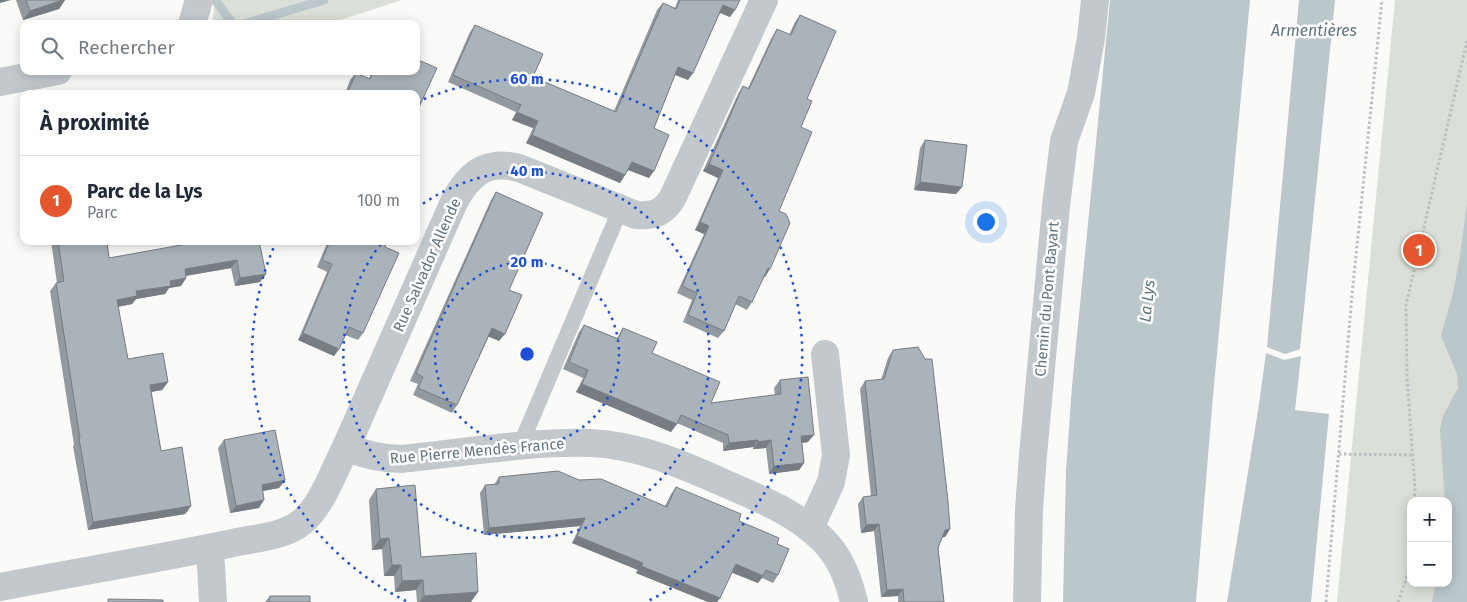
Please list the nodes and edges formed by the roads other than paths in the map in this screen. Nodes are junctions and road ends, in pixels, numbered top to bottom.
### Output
1 (199, 0) edge
2 (764, 0) edge
3 (1095, 0) edge
4 (193, 20) edge
5 (37, 75) edge
6 (0, 82) edge
7 (620, 210) junction
8 (825, 354) dead end
9 (520, 446) junction
10 (346, 447) junction
11 (810, 528) junction
12 (210, 548) junction
13 (0, 587) edge
14 (213, 602) edge
15 (854, 602) edge
16 (1028, 602) edge

1 - 4 street
2 - 7 street, Rue Salvador Allende
3 - 16 street, Chemin du Pont Bayart
5 - 6 street
7 - 9 lane
7 - 10 street, Rue Salvador Allende
8 - 11 street
9 - 10 street, Rue Pierre Mendès France
9 - 11 street, Rue Pierre Mendès France
10 - 12 street
11 - 15 street, Rue Pierre Mendès France
12 - 13 street
12 - 14 street

